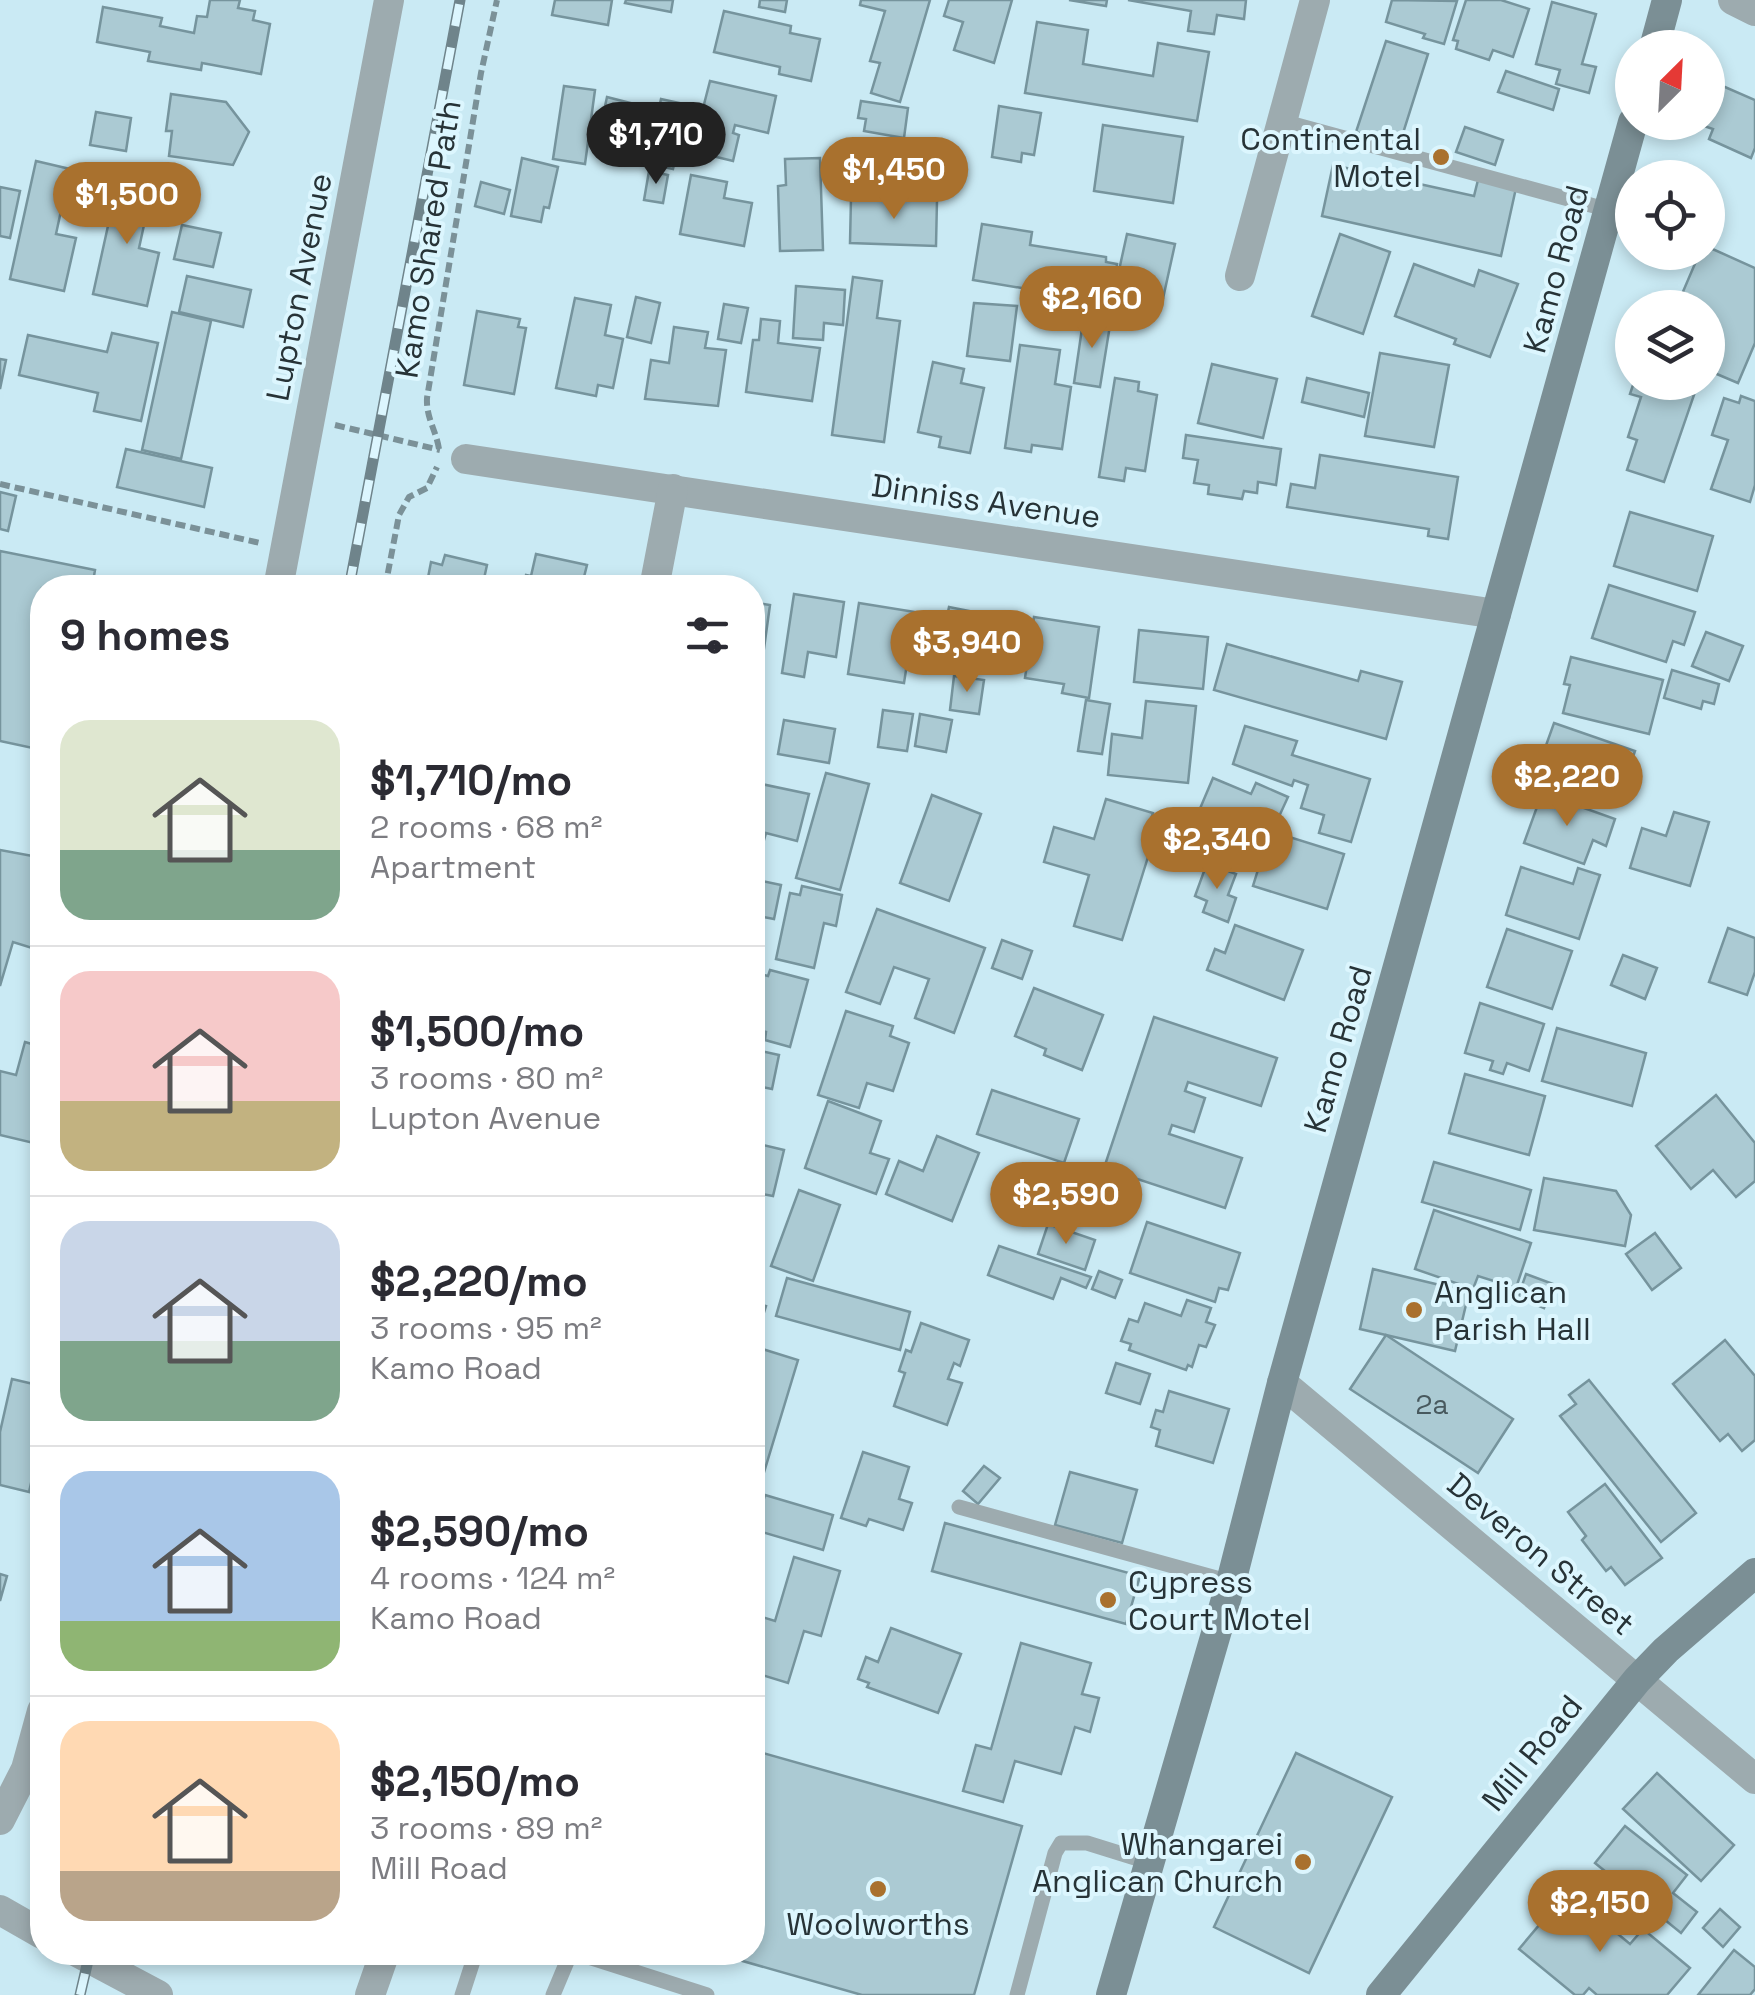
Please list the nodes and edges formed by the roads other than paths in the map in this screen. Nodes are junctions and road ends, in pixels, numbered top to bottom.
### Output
1 (389, 0) edge
2 (1315, 0) edge
3 (1667, 0) edge
4 (1733, 0) edge
5 (1755, 11) edge
6 (1659, 30) edge
7 (1282, 122) junction
8 (1628, 140) edge
9 (1609, 210) junction
10 (1240, 276) dead end
11 (452, 454) road end
12 (673, 489) junction
13 (280, 575) edge
14 (656, 575) edge
15 (1496, 614) junction
16 (1282, 1383) junction
17 (959, 1506) dead end
18 (1755, 1573) edge
19 (1231, 1582) junction
20 (1638, 1680) junction
21 (30, 1754) edge
22 (1755, 1779) edge
23 (0, 1820) edge
24 (1148, 1862) junction
25 (0, 1910) edge
26 (30, 1927) edge
27 (101, 1965) edge
28 (380, 1965) edge
29 (472, 1965) edge
30 (566, 1965) edge
31 (613, 1965) edge
32 (158, 1995) edge
33 (370, 1995) edge
34 (462, 1995) edge
35 (552, 1995) edge
36 (707, 1995) edge
37 (1017, 1995) edge
38 (1111, 1995) edge
39 (1381, 1995) edge

1 - 13 street, Lupton Avenue
2 - 7 street
3 - 6 main road
4 - 5 street
7 - 9 lane
7 - 10 street
8 - 9 main road, Kamo Road
9 - 15 main road, Kamo Road
11 - 12 street, Dinniss Avenue
12 - 14 street
12 - 15 street, Dinniss Avenue
15 - 16 main road, Kamo Road
16 - 19 main road, Kamo Road
16 - 20 street, Deveron Street
17 - 19 lane
18 - 20 main road, Mill Road
19 - 24 main road, Kamo Road
20 - 22 street, Deveron Street
20 - 39 main road, Mill Road
21 - 23 street
24 - 37 lane
24 - 38 main road, Kamo Road
25 - 26 street
27 - 32 street
28 - 33 street
29 - 34 lane
30 - 35 lane
31 - 36 lane

